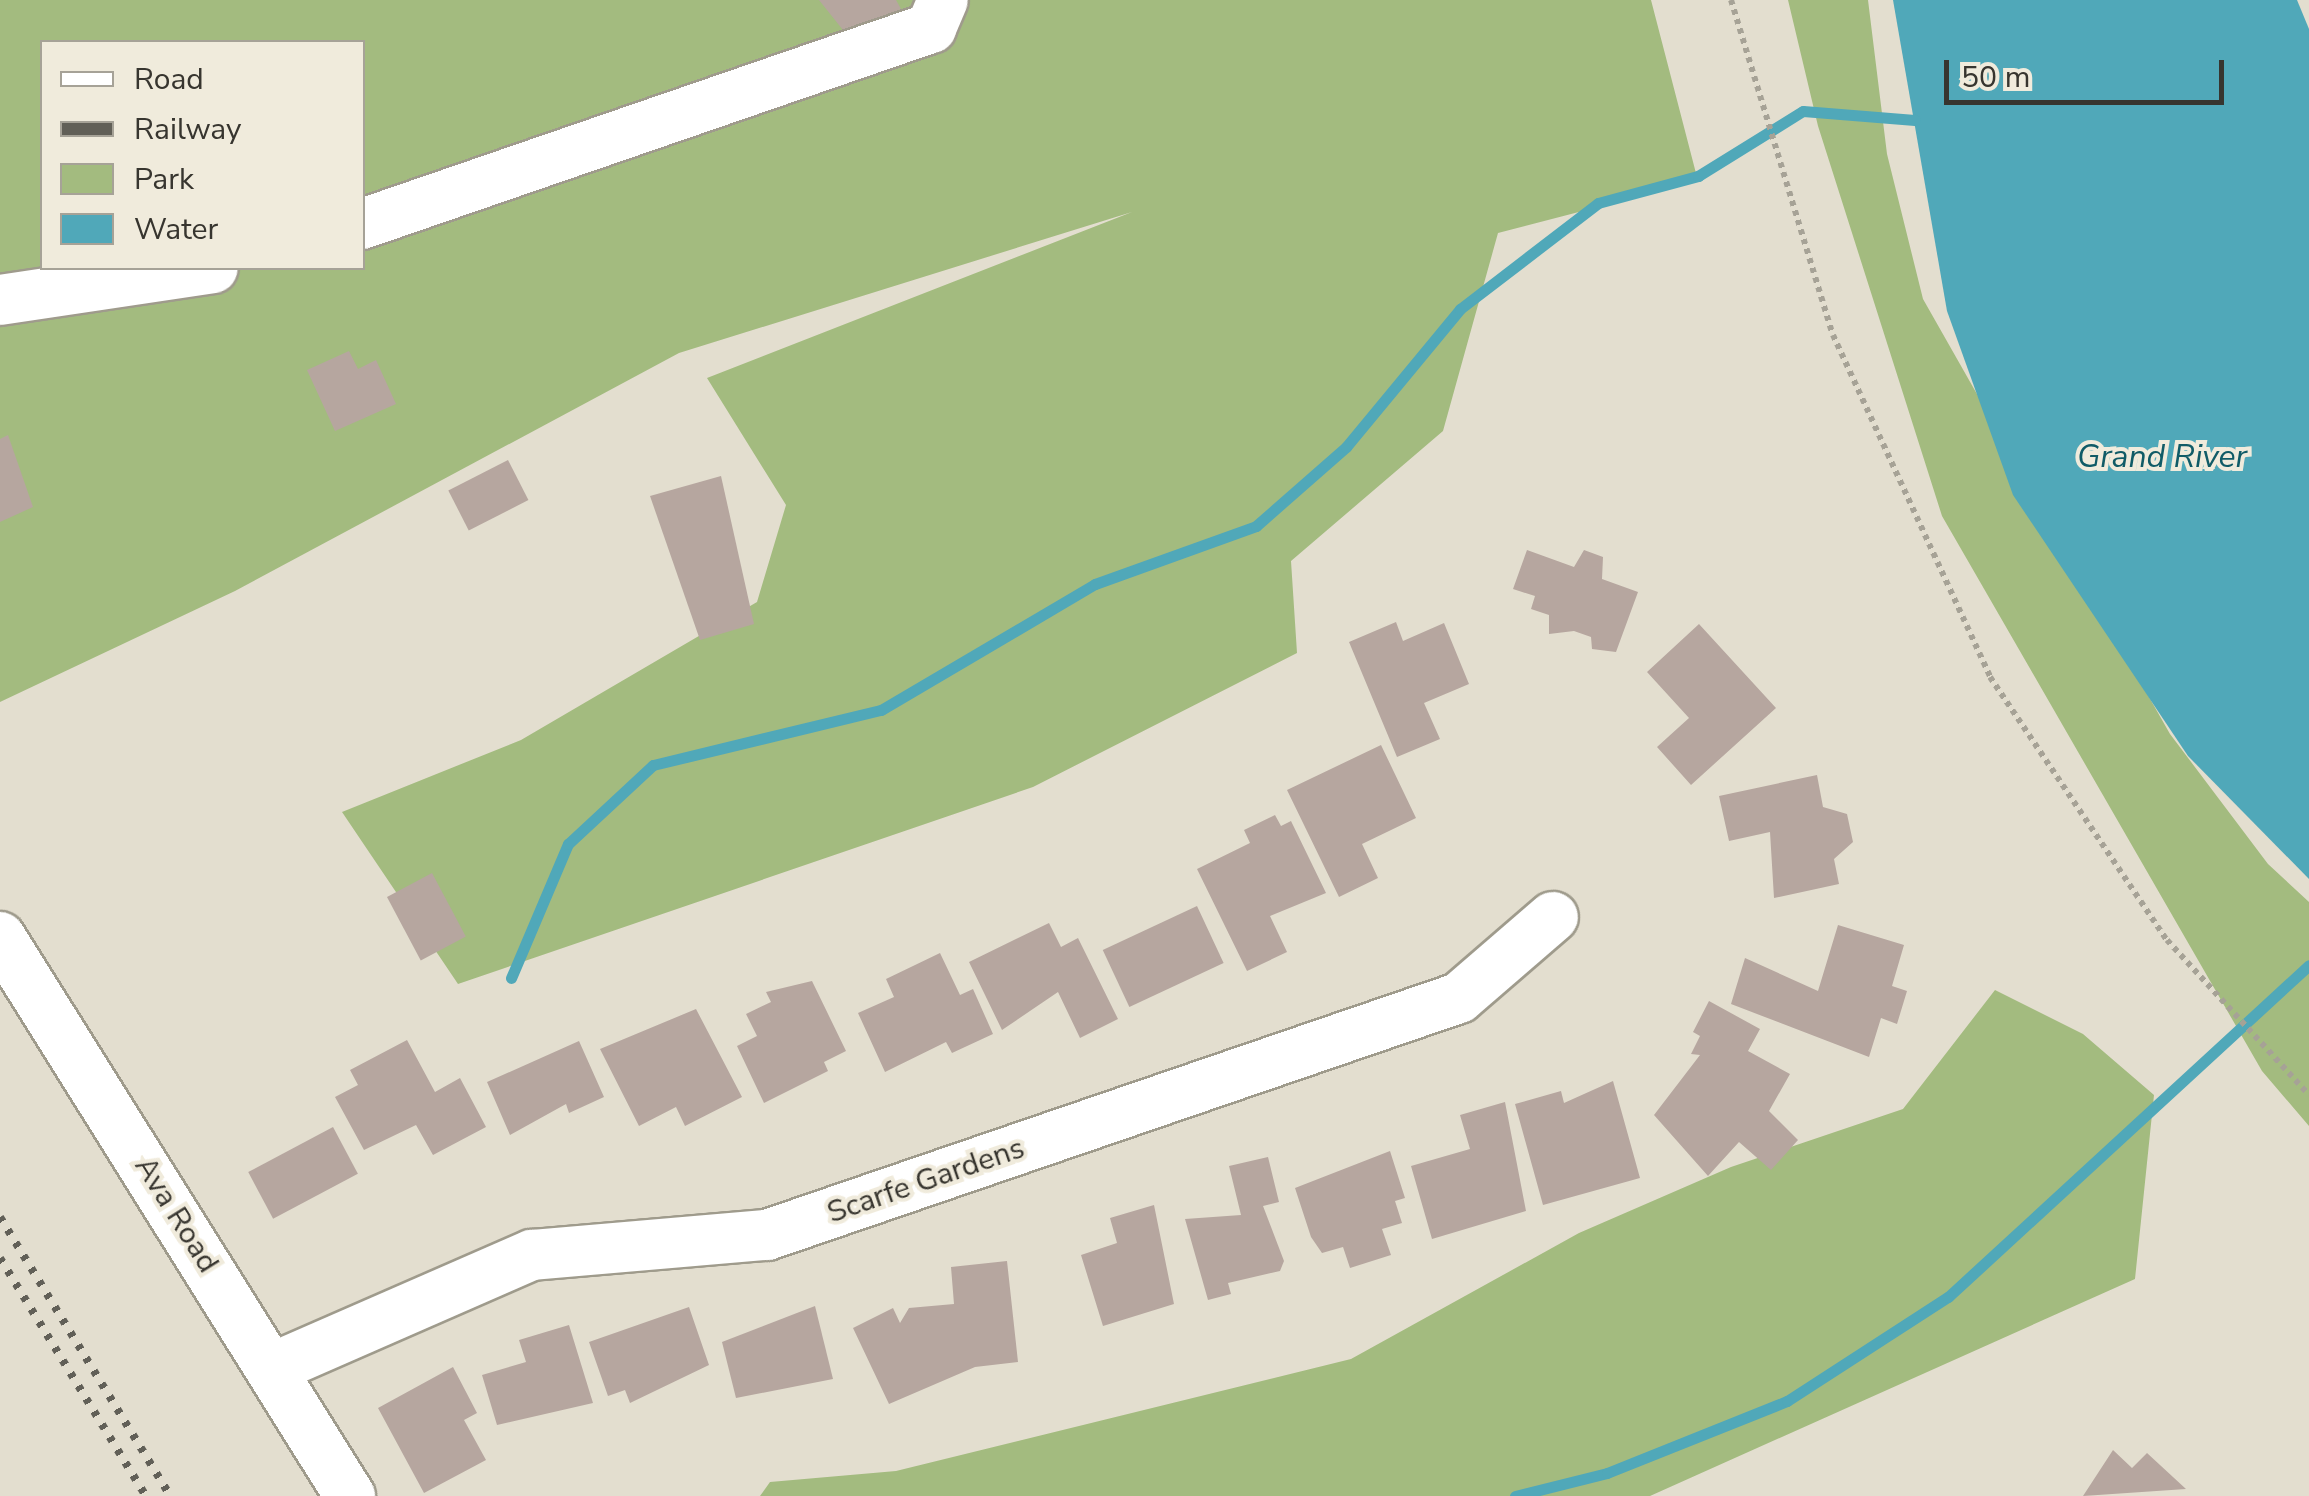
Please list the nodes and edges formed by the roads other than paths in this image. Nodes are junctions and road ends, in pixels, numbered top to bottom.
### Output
1 (943, 0) edge
2 (365, 223) edge
3 (201, 270) edge
4 (0, 300) edge
5 (1552, 917) dead end
6 (0, 937) edge
7 (273, 1368) junction
8 (350, 1496) edge

1 - 2 street
3 - 4 street
5 - 7 street, Scarfe Gardens
6 - 7 street, Ava Road
7 - 8 street, Ava Road

